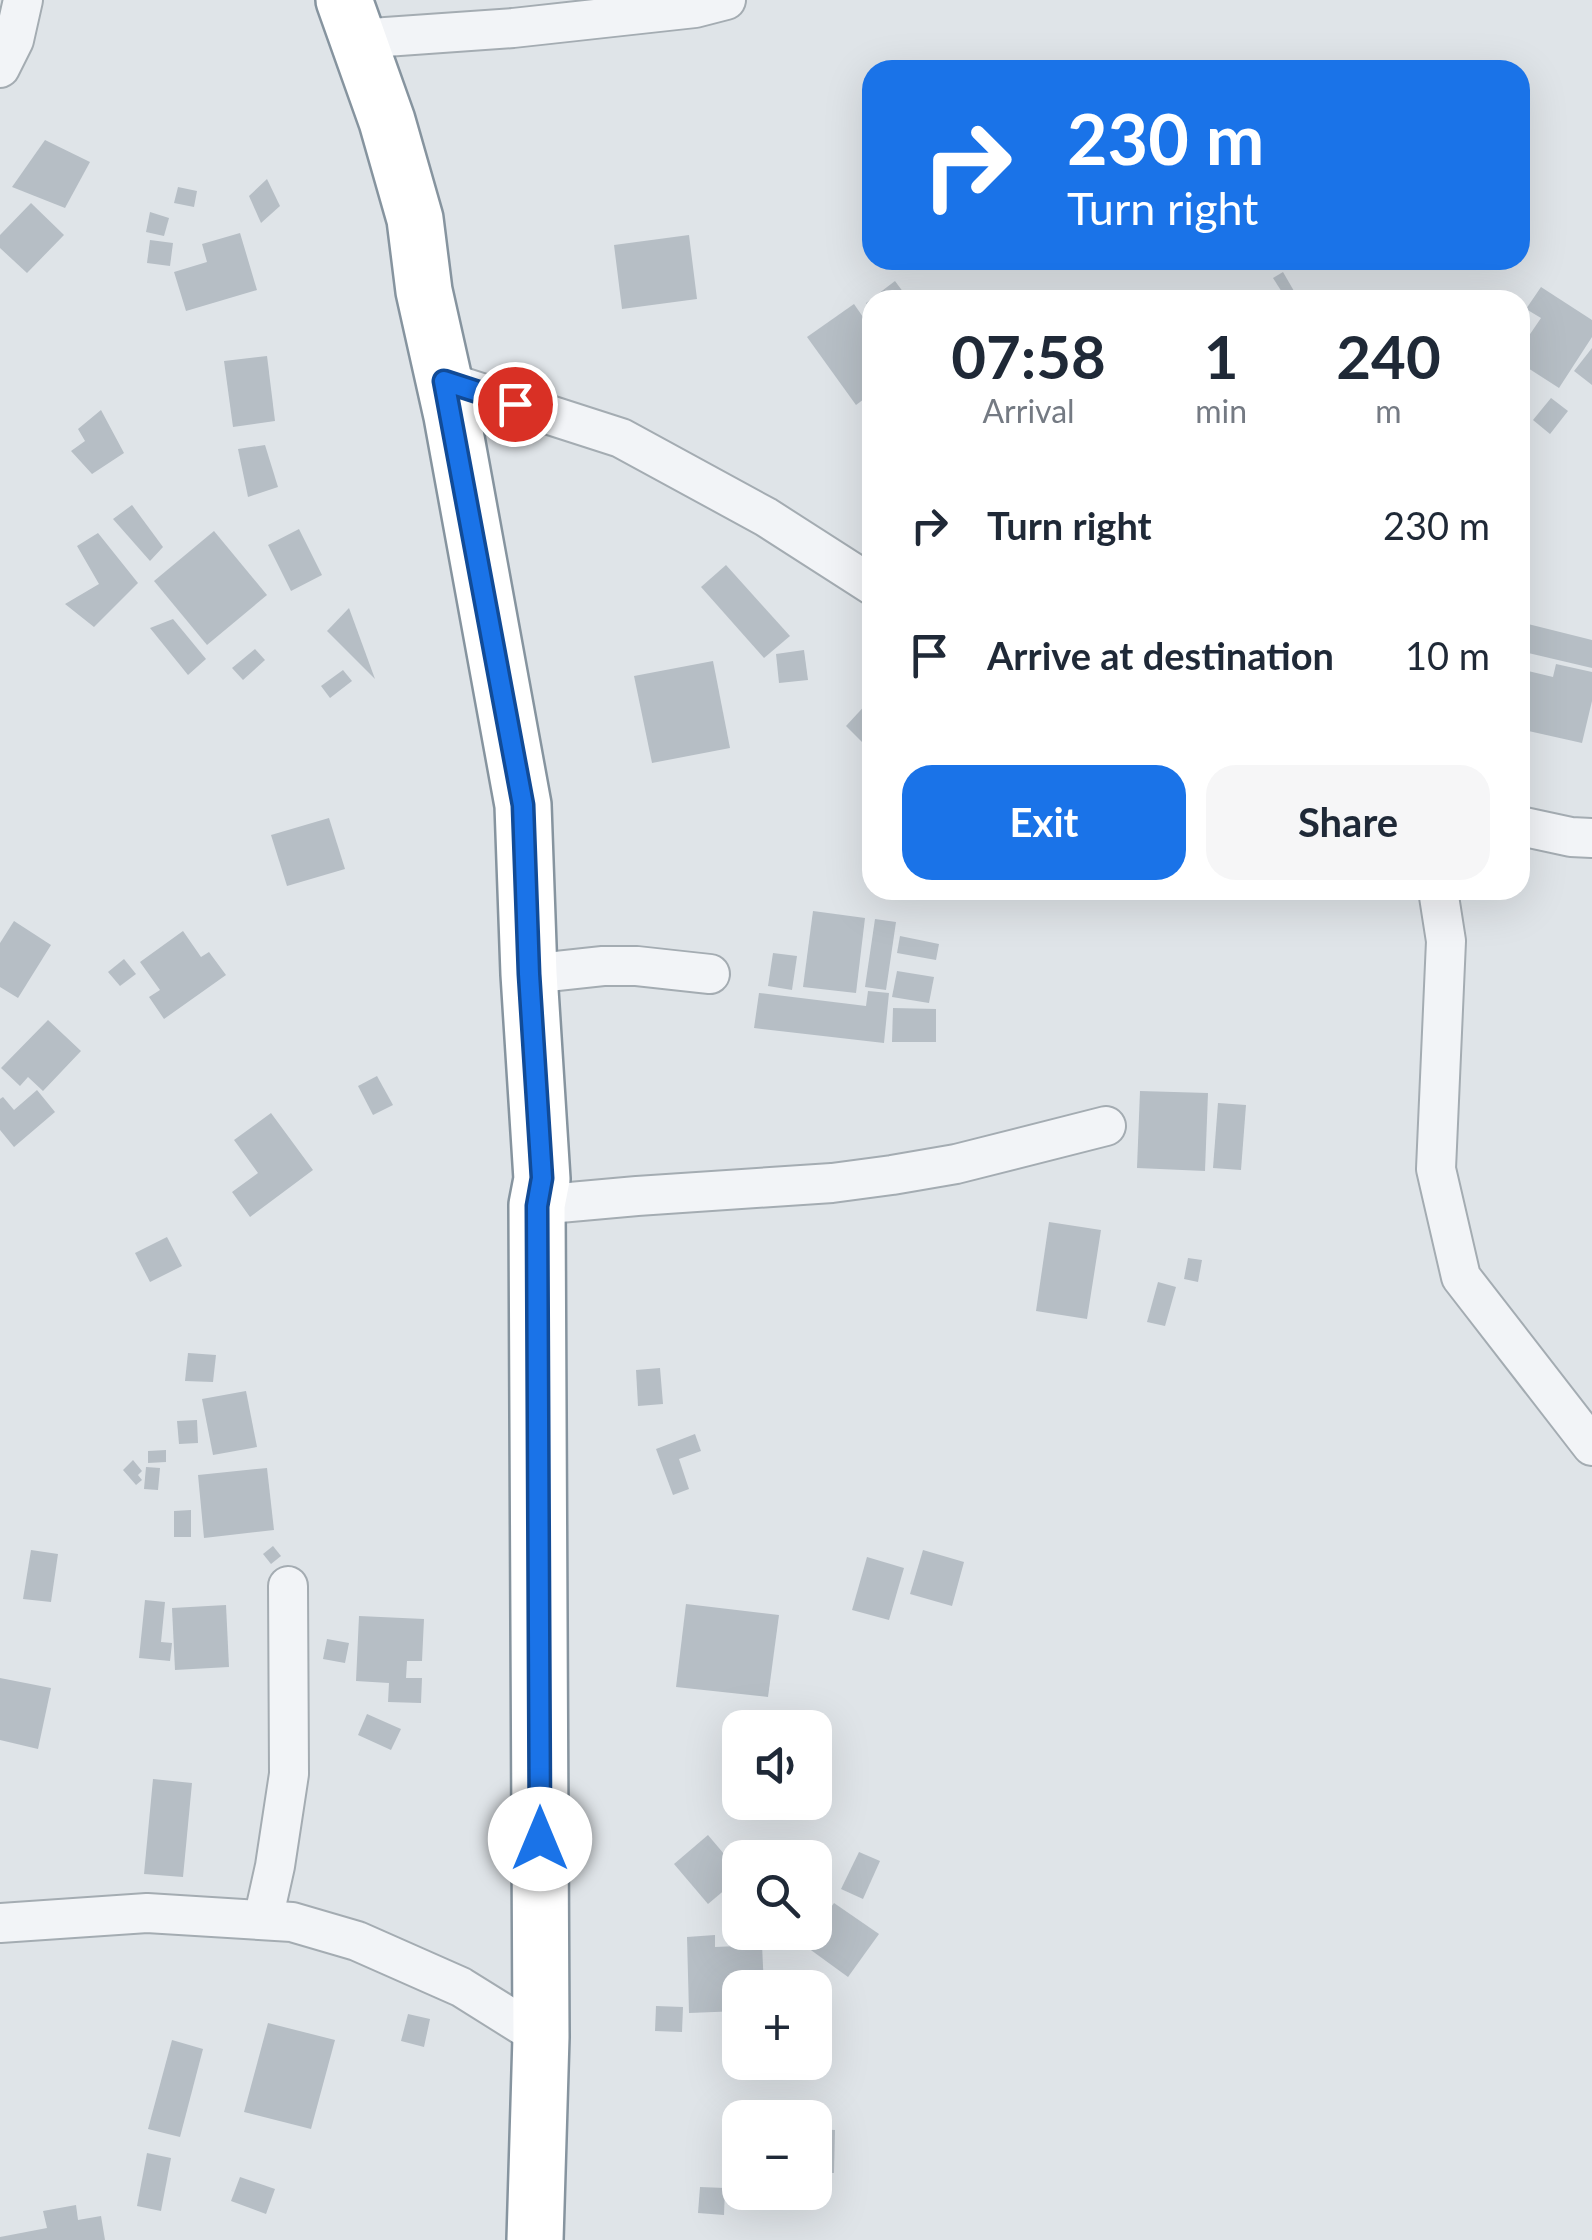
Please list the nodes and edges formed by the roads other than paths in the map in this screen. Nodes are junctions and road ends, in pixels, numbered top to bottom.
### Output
1 (22, 0) edge
2 (726, 0) edge
3 (350, 20) edge
4 (0, 68) edge
5 (444, 381) junction
6 (862, 578) edge
7 (1530, 828) edge
8 (1592, 838) edge
9 (1440, 900) edge
10 (529, 974) junction
11 (710, 974) dead end
12 (1106, 1126) dead end
13 (537, 1206) junction
14 (1592, 1446) edge
15 (288, 1586) dead end
16 (263, 1920) junction
17 (0, 1923) edge
18 (541, 2037) junction
19 (534, 2240) edge

1 - 4 street
2 - 3 street
3 - 5 highway
5 - 6 street
5 - 10 highway
7 - 8 street
9 - 14 street
10 - 11 street
10 - 13 highway
12 - 13 street
13 - 18 highway
15 - 16 street
16 - 17 street
16 - 18 street
18 - 19 highway

